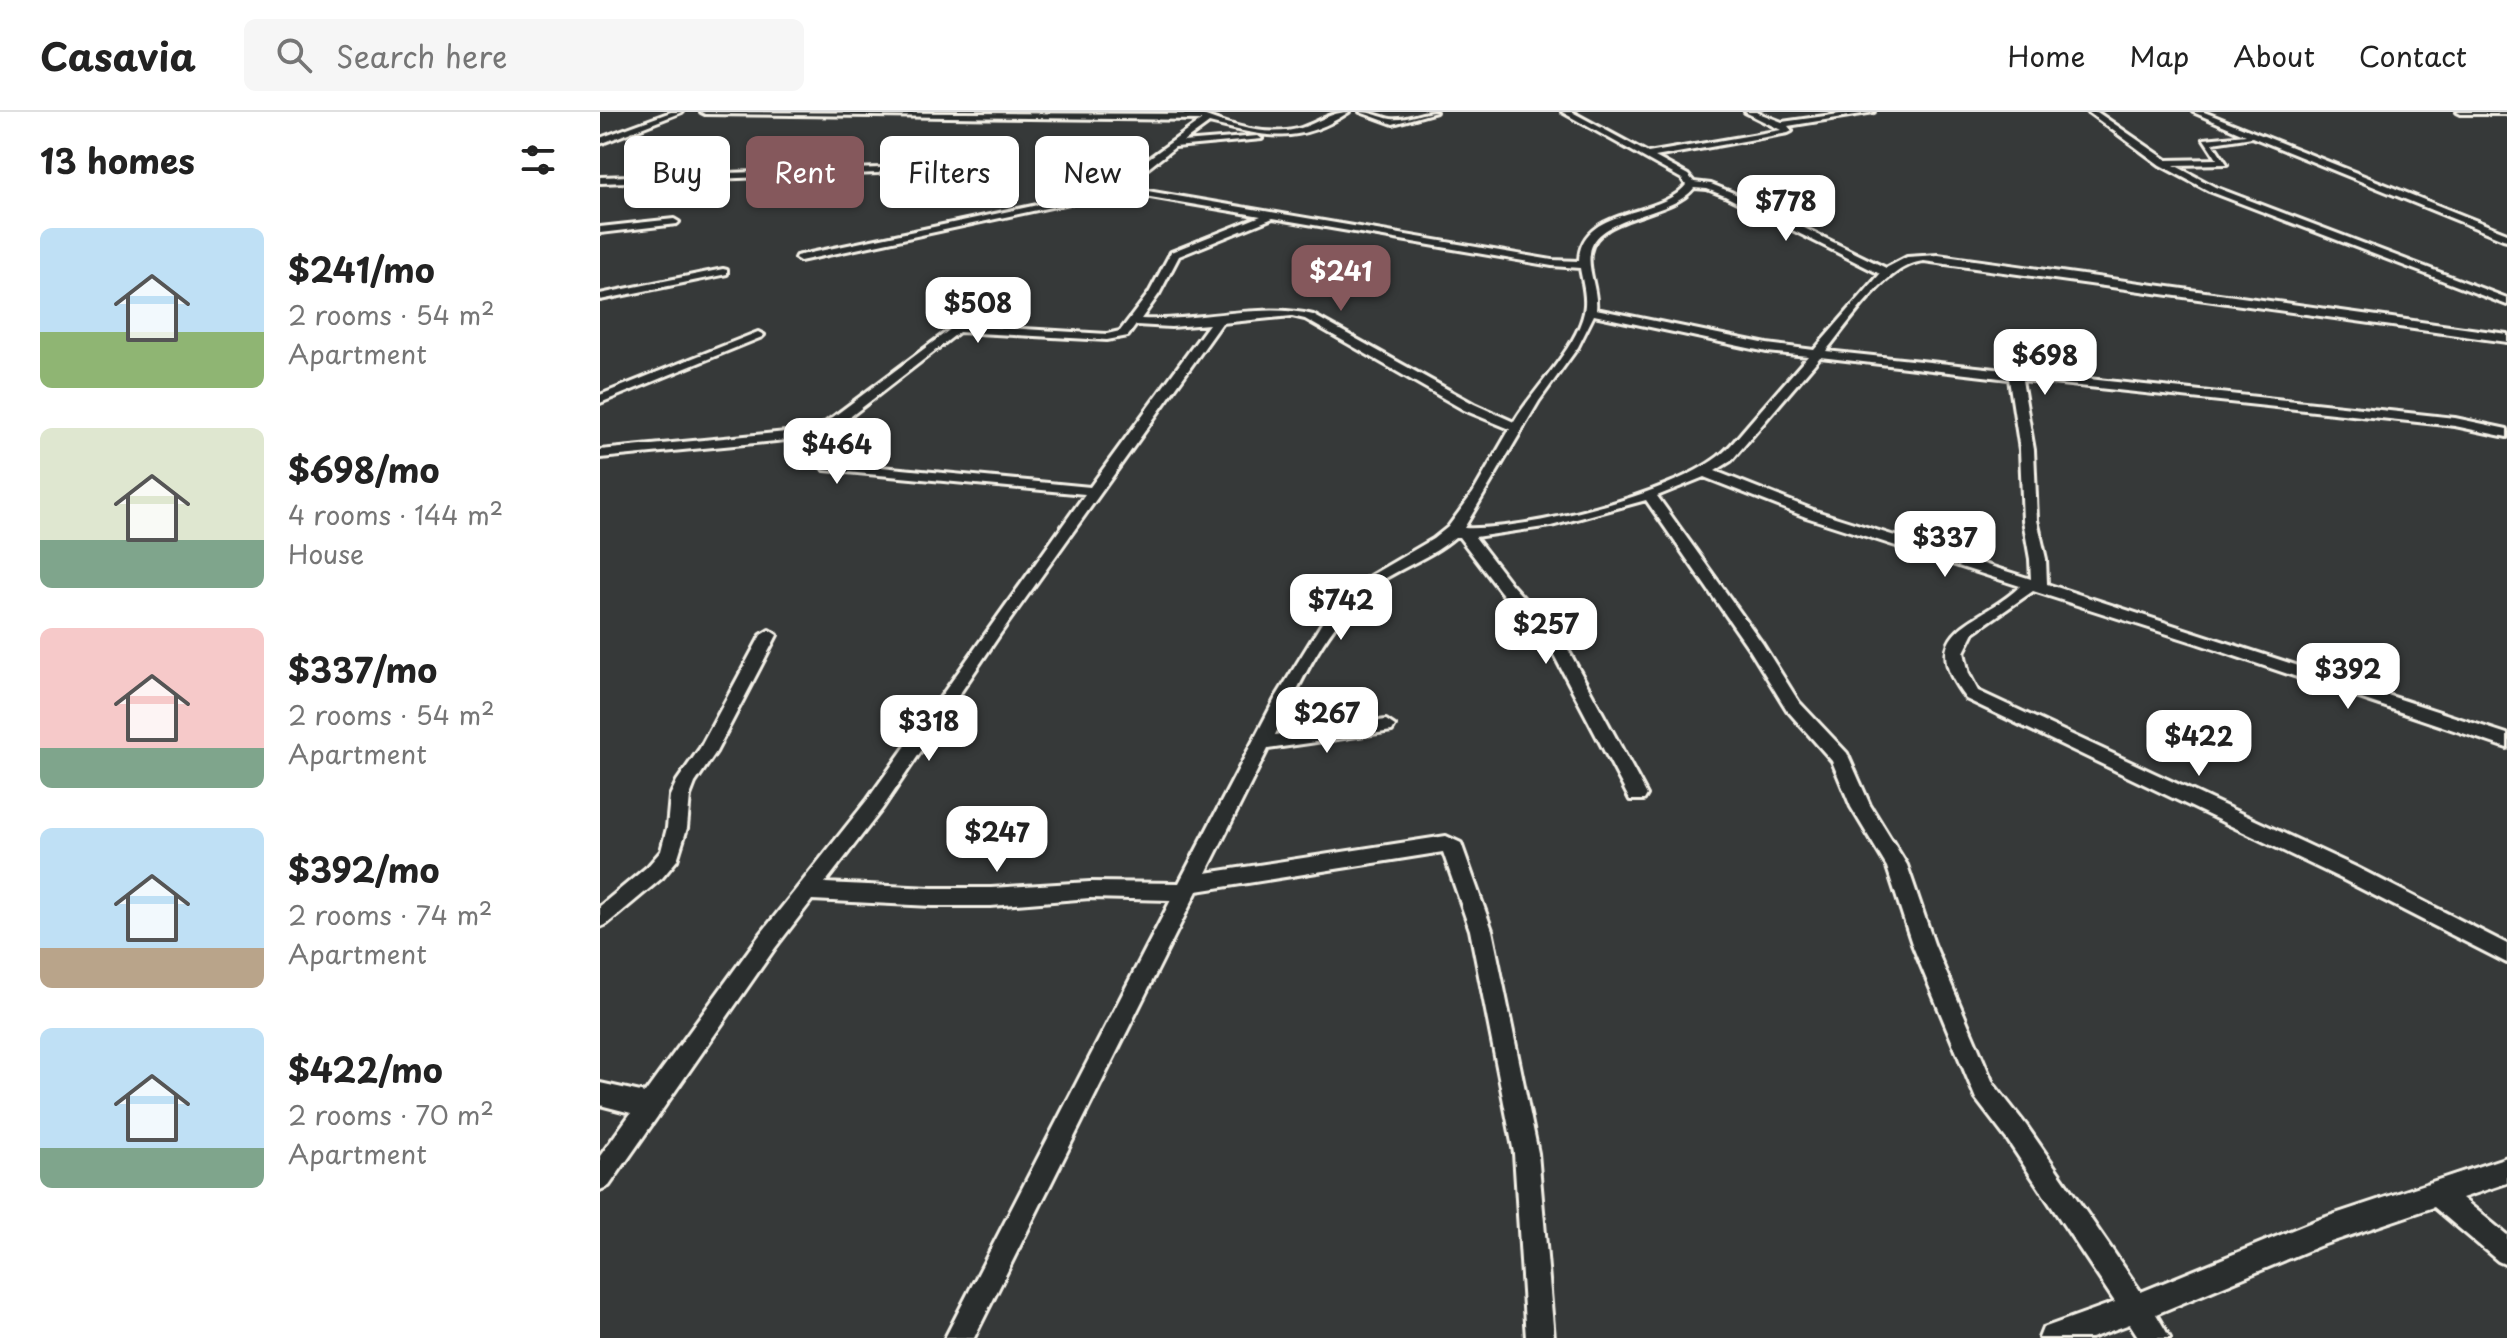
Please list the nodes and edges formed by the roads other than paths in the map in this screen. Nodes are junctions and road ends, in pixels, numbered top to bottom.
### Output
1 (678, 112) edge
2 (705, 112) edge
3 (1218, 112) edge
4 (1345, 112) edge
5 (1364, 112) edge
6 (1432, 112) edge
7 (1566, 112) edge
8 (1749, 112) edge
9 (1870, 112) edge
10 (2092, 112) edge
11 (2197, 112) edge
12 (2385, 112) edge
13 (2416, 112) edge
14 (2461, 112) edge
15 (2507, 112) edge
16 (1206, 118) junction
17 (1781, 125) junction
18 (1268, 135) junction
19 (2256, 136) junction
20 (600, 141) edge
21 (1171, 146) junction
22 (1648, 156) junction
23 (1149, 162) edge
24 (2163, 163) junction
25 (879, 170) dead end
26 (600, 180) edge
27 (1691, 185) junction
28 (1149, 195) edge
29 (1035, 208) edge
30 (1271, 216) junction
31 (674, 222) dead end
32 (600, 230) edge
33 (2507, 237) edge
34 (800, 258) dead end
35 (1586, 265) junction
36 (723, 272) dead end
37 (1887, 273) junction
38 (600, 297) edge
39 (2507, 302) edge
40 (1590, 311) junction
41 (1218, 320) junction
42 (1135, 322) junction
43 (758, 335) dead end
44 (2507, 338) edge
45 (1819, 353) junction
46 (2015, 376) junction
47 (600, 399) edge
48 (1518, 428) junction
49 (821, 433) junction
50 (2507, 433) edge
51 (600, 454) edge
52 (1707, 473) junction
53 (1093, 491) junction
54 (1649, 494) junction
55 (1459, 533) junction
56 (2034, 587) junction
57 (769, 635) dead end
58 (1386, 726) dead end
59 (2507, 741) edge
60 (1261, 743) junction
61 (1637, 795) dead end
62 (1187, 888) junction
63 (808, 891) junction
64 (600, 918) edge
65 (2507, 954) edge
66 (600, 1094) edge
67 (651, 1106) junction
68 (2507, 1170) edge
69 (600, 1177) edge
70 (2438, 1194) junction
71 (2507, 1252) edge
72 (2134, 1309) junction
73 (959, 1338) edge
74 (1540, 1338) edge
75 (2053, 1338) edge
76 (2156, 1338) edge

1 - 20 street
2 - 16 street
3 - 16 street
4 - 18 street
5 - 6 street
7 - 22 street
8 - 17 street
9 - 17 street
10 - 24 street
11 - 19 street
12 - 13 street
14 - 15 street
16 - 18 street
16 - 21 street
17 - 22 street
18 - 21 street
19 - 24 street
19 - 33 street
21 - 23 street
22 - 27 street
24 - 39 street
25 - 26 street
27 - 35 street
27 - 37 street
28 - 30 street
29 - 34 street
30 - 35 street
30 - 42 street
31 - 32 street
35 - 40 street
36 - 38 street
37 - 44 street
37 - 45 street
40 - 45 street
40 - 48 street
41 - 42 street
41 - 48 street
41 - 53 street
42 - 49 street
43 - 47 street
45 - 46 street
45 - 52 street
46 - 50 street
46 - 56 street
48 - 55 street
49 - 51 street
49 - 53 street
52 - 54 street
52 - 56 street
53 - 63 street
54 - 55 street
54 - 72 street
55 - 60 street
55 - 61 street
56 - 59 street
56 - 65 street
57 - 64 street
58 - 60 street
60 - 62 street
62 - 63 street
62 - 73 street
62 - 74 street
63 - 67 street
66 - 67 street
67 - 69 street
68 - 70 street
70 - 71 street
70 - 72 street
72 - 75 street
72 - 76 street

